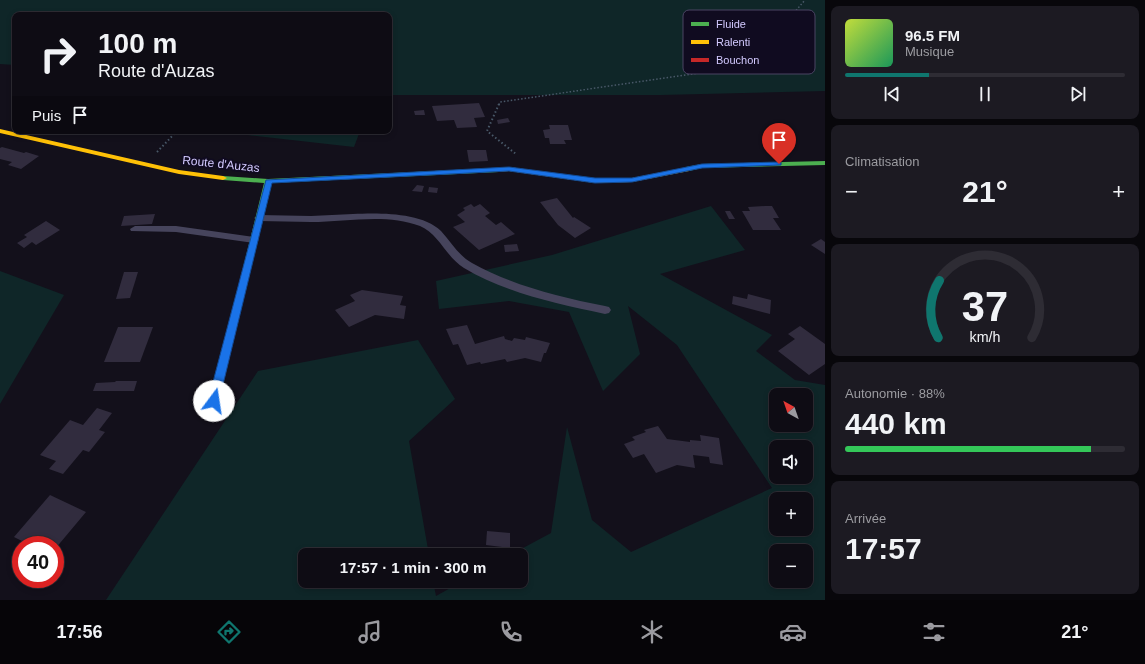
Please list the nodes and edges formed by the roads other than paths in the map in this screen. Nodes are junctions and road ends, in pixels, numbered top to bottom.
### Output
1 (0, 132) edge
2 (825, 162) edge
3 (268, 181) junction
4 (259, 218) junction
5 (135, 229) dead end
6 (254, 240) junction
7 (605, 310) dead end
8 (214, 401) dead end

1 - 3 street, Route d'Auzas
2 - 3 street, Route d'Auzas
3 - 4 street
4 - 6 street
4 - 7 lane
5 - 6 lane
6 - 8 street

